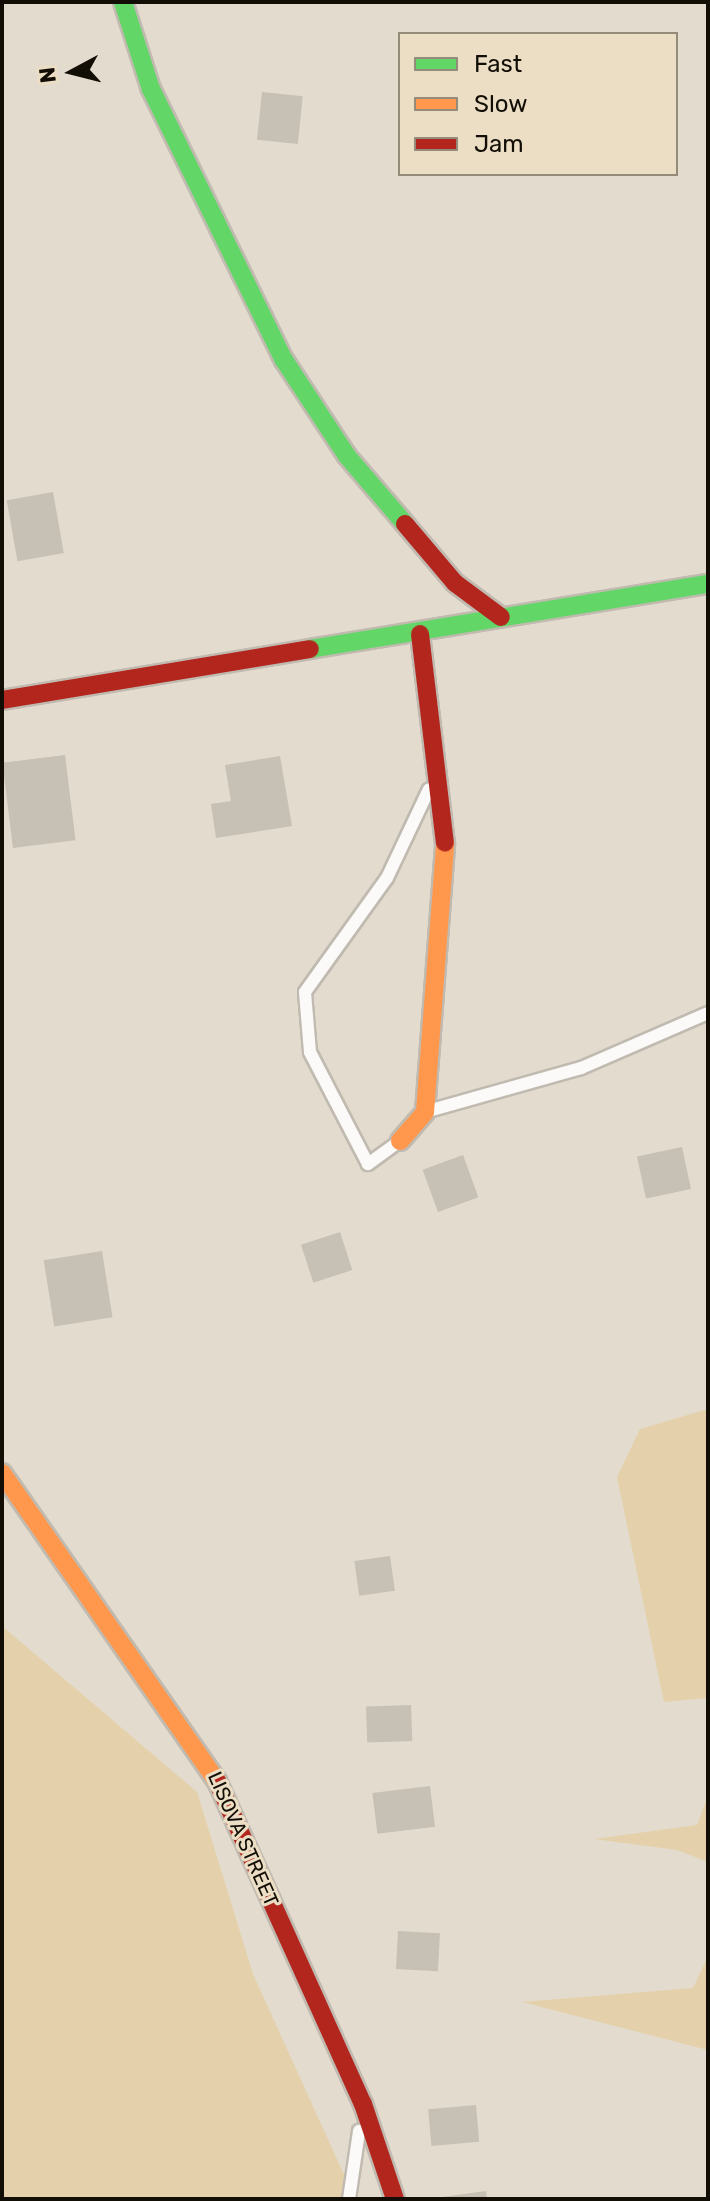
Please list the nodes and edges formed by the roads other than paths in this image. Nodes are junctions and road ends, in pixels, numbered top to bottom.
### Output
1 (123, 2) edge
2 (708, 584) edge
3 (501, 617) junction
4 (420, 634) junction
5 (2, 700) edge
6 (434, 779) junction
7 (708, 1013) edge
8 (425, 1112) junction
9 (400, 1141) joint
10 (2, 1473) edge
11 (363, 2104) junction
12 (349, 2199) edge
13 (395, 2199) edge

1 - 3 street
2 - 3 street
3 - 4 street
4 - 5 street
4 - 6 street
6 - 8 street
6 - 9 lane
7 - 8 lane
8 - 9 street
10 - 11 street, LISOVA STREET
11 - 12 lane
11 - 13 street, LISOVA STREET

